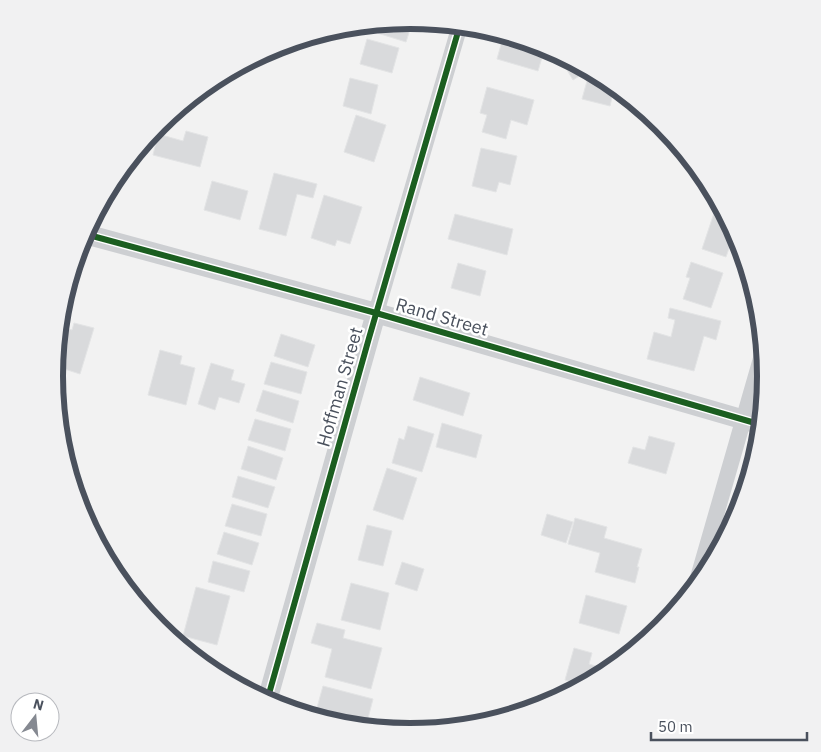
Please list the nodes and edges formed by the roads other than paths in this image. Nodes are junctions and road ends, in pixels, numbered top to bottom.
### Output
1 (458, 32) edge
2 (93, 236) edge
3 (376, 313) junction
4 (757, 388) edge
5 (752, 422) edge
6 (705, 560) edge
7 (269, 693) edge

1 - 3 street, Hoffman Street
2 - 3 street, Rand Street
3 - 5 street, Rand Street
3 - 7 street, Hoffman Street
4 - 5 street
5 - 6 street

